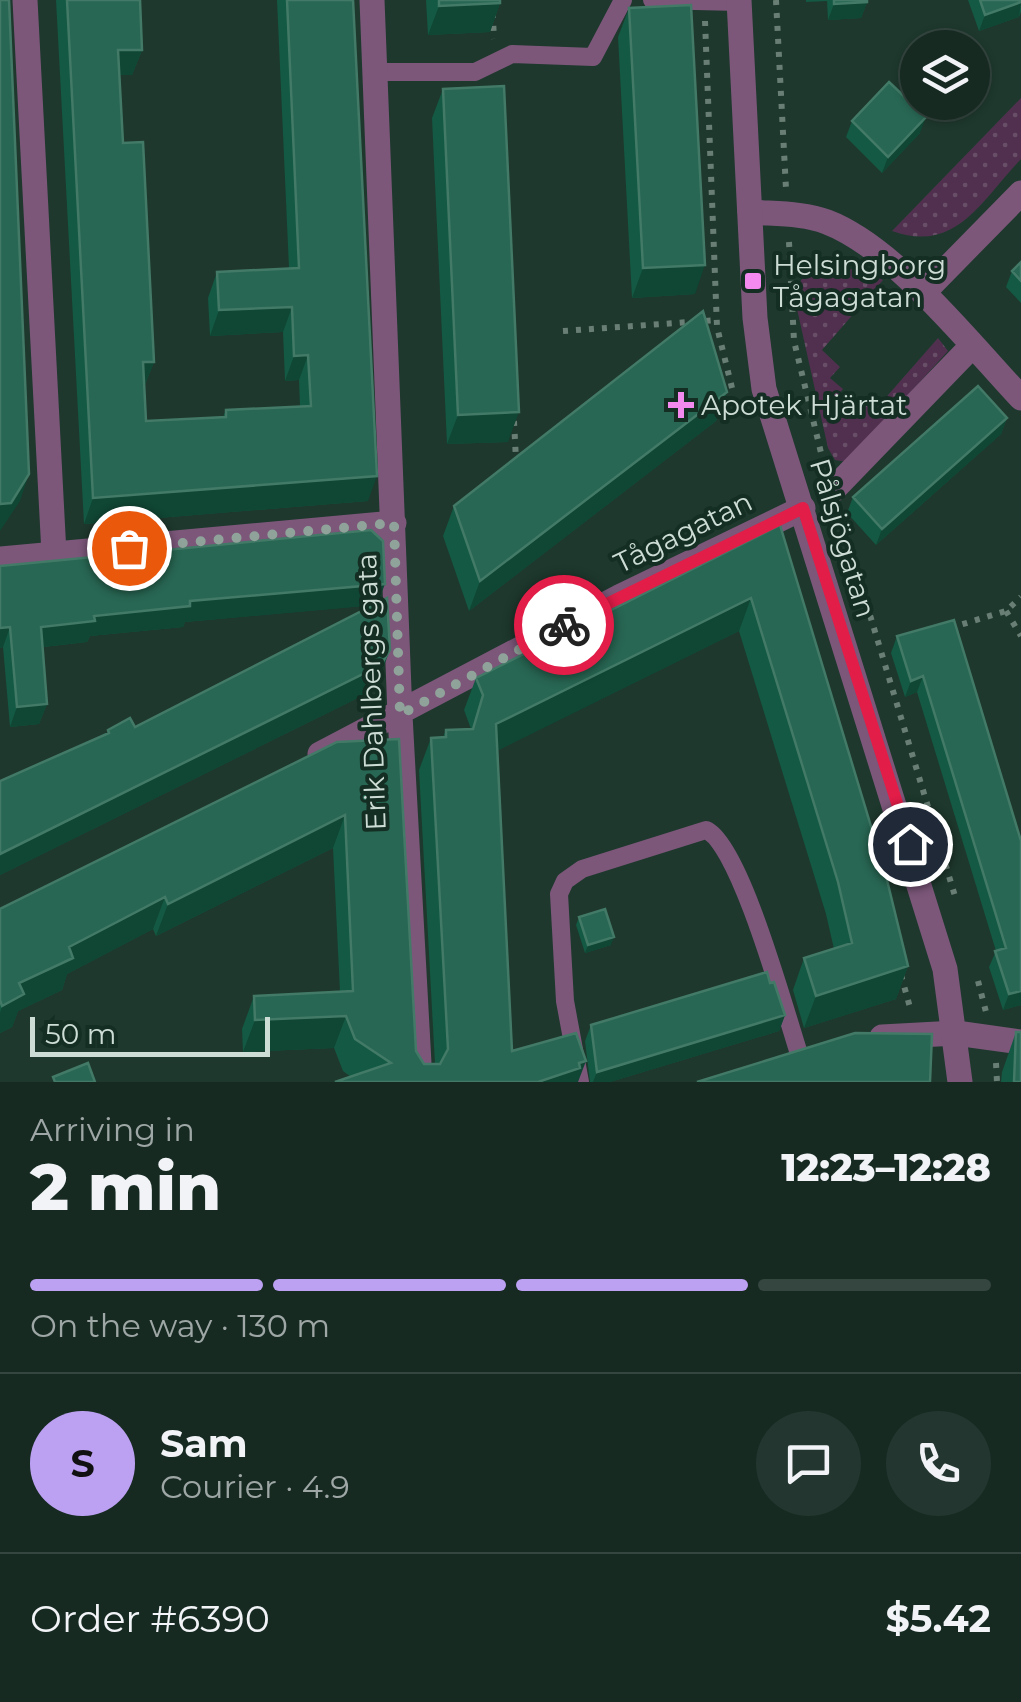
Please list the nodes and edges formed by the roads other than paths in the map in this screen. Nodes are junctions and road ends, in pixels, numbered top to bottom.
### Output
1 (26, 0) edge
2 (372, 0) edge
3 (624, 0) edge
4 (652, 0) edge
5 (739, 1) edge
6 (375, 72) junction
7 (1021, 192) edge
8 (750, 212) junction
9 (923, 294) junction
10 (972, 346) junction
11 (1021, 398) edge
12 (832, 491) road end
13 (803, 508) junction
14 (394, 523) junction
15 (54, 554) junction
16 (0, 559) edge
17 (400, 715) junction
18 (295, 766) edge
19 (956, 1033) junction
20 (1021, 1042) edge
21 (857, 1043) edge
22 (801, 1060) edge
23 (420, 1082) edge
24 (580, 1082) edge
25 (960, 1082) edge

1 - 15 street
2 - 6 street, Erik Dahlbergs gata
3 - 6 lane
4 - 5 lane
5 - 8 street, Pålsjögatan
6 - 14 street, Erik Dahlbergs gata
7 - 9 street
8 - 9 street
8 - 13 street, Pålsjögatan
9 - 10 street
10 - 11 street
10 - 12 street
13 - 17 street, Tågagatan
13 - 19 street, Pålsjögatan
14 - 15 street
14 - 17 street, Erik Dahlbergs gata
15 - 16 street
17 - 18 street, Tågagatan
17 - 23 street, Erik Dahlbergs gata
19 - 20 street
19 - 21 street
19 - 25 street, Pålsjögatan
22 - 24 lane

